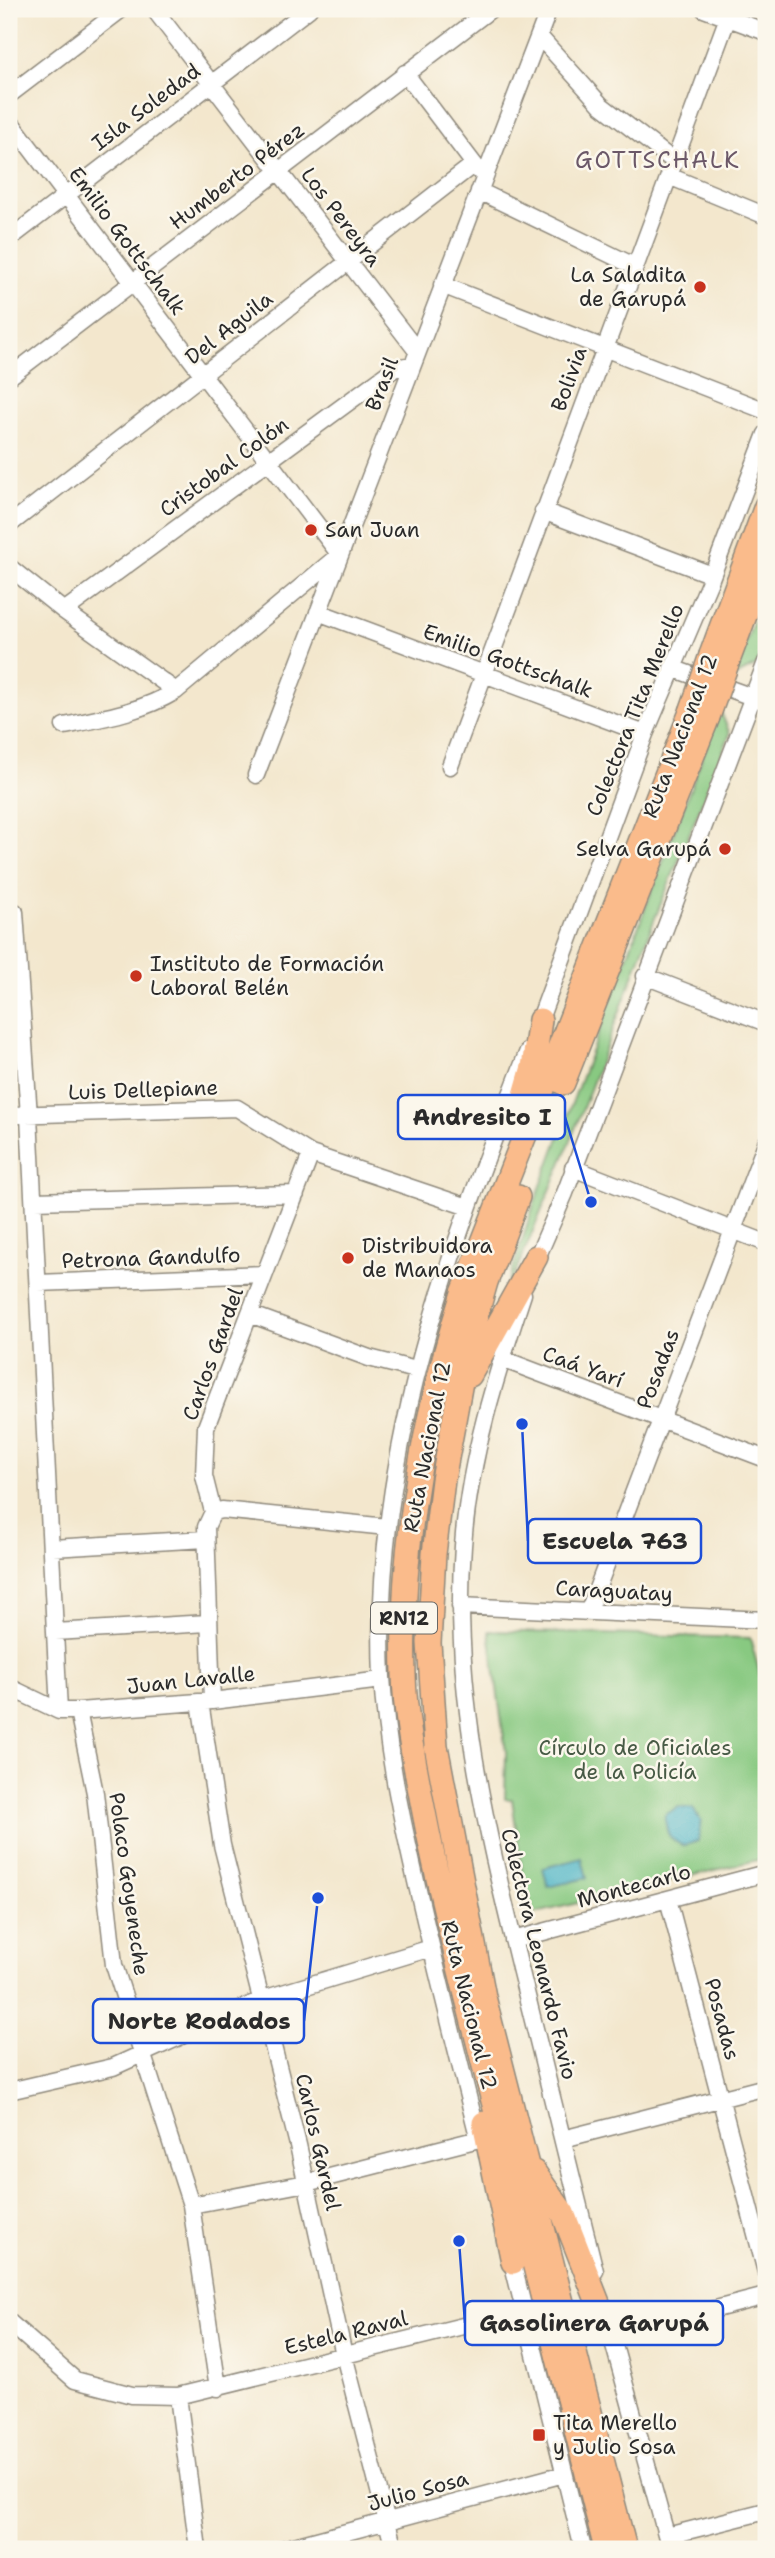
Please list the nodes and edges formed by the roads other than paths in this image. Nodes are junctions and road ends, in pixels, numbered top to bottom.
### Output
1 (122, 9) edge
2 (154, 9) edge
3 (309, 9) edge
4 (491, 9) edge
5 (549, 9) edge
6 (705, 9) edge
7 (730, 13) edge
8 (766, 32) edge
9 (539, 36) junction
10 (405, 74) junction
11 (212, 84) junction
12 (9, 95) edge
13 (9, 120) edge
14 (672, 169) junction
15 (278, 170) junction
16 (479, 177) junction
17 (66, 195) junction
18 (766, 216) edge
19 (9, 239) edge
20 (348, 262) junction
21 (634, 266) junction
22 (132, 282) junction
23 (442, 285) junction
24 (604, 347) junction
25 (415, 358) junction
26 (202, 375) junction
27 (9, 377) edge
28 (766, 411) edge
29 (766, 435) edge
30 (268, 461) junction
31 (766, 506) edge
32 (543, 512) junction
33 (9, 525) edge
34 (340, 555) junction
35 (766, 559) edge
36 (9, 567) edge
37 (712, 575) junction
38 (64, 611) junction
39 (318, 612) junction
40 (719, 658) junction
41 (766, 662) edge
42 (672, 668) junction
43 (483, 675) junction
44 (176, 691) junction
45 (759, 700) edge
46 (700, 715) junction
47 (64, 726) dead end
48 (645, 734) junction
49 (450, 766) dead end
50 (256, 775) dead end
51 (15, 912) dead end
52 (645, 976) junction
53 (540, 1020) junction
54 (766, 1023) edge
55 (9, 1115) edge
56 (29, 1116) junction
57 (766, 1143) edge
58 (311, 1154) junction
59 (573, 1168) junction
60 (296, 1194) junction
61 (34, 1201) junction
62 (468, 1207) junction
63 (492, 1220) junction
64 (733, 1231) junction
65 (766, 1243) edge
66 (536, 1257) junction
67 (265, 1275) junction
68 (38, 1283) junction
69 (250, 1314) junction
70 (502, 1359) junction
71 (416, 1370) junction
72 (454, 1413) junction
73 (662, 1418) junction
74 (766, 1459) edge
75 (213, 1512) junction
76 (387, 1527) junction
77 (206, 1539) junction
78 (52, 1548) junction
79 (460, 1606) junction
80 (589, 1611) junction
81 (766, 1620) edge
82 (208, 1623) junction
83 (55, 1632) junction
84 (382, 1679) junction
85 (9, 1687) edge
86 (206, 1701) junction
87 (58, 1711) junction
88 (78, 1712) junction
89 (766, 1873) edge
90 (668, 1899) junction
91 (448, 1928) junction
92 (513, 1940) junction
93 (431, 1948) junction
94 (263, 1998) junction
95 (142, 2051) junction
96 (766, 2087) edge
97 (9, 2091) edge
98 (721, 2098) junction
99 (479, 2139) junction
100 (563, 2139) junction
101 (525, 2159) junction
102 (306, 2183) junction
103 (191, 2205) junction
104 (513, 2262) junction
105 (766, 2272) edge
106 (766, 2296) edge
107 (524, 2311) junction
108 (9, 2322) edge
109 (611, 2336) junction
110 (344, 2355) junction
111 (218, 2388) junction
112 (178, 2396) junction
113 (564, 2474) junction
114 (766, 2511) edge
115 (386, 2522) junction
116 (668, 2543) edge
117 (198, 2549) edge
118 (284, 2549) edge
119 (394, 2549) edge
120 (583, 2549) edge
121 (606, 2549) edge
122 (625, 2549) edge

1 - 12 street
2 - 11 street, Los Pereyra
3 - 11 street, Isla Soledad
4 - 10 street, Humberto Pérez
5 - 9 street, Brasil
6 - 7 street
7 - 8 street
7 - 14 street, Bolivia
9 - 14 street
9 - 16 street, Brasil
10 - 15 street, Humberto Pérez
10 - 16 street
11 - 15 street, Los Pereyra
11 - 17 street, Isla Soledad
13 - 17 street, Emilio Gottschalk
14 - 18 street
14 - 21 street, Bolivia
15 - 20 street, Los Pereyra
15 - 22 street, Humberto Pérez
16 - 20 street, Del Aguila
16 - 21 street
16 - 23 street, Brasil
17 - 19 street, Isla Soledad
17 - 22 street, Emilio Gottschalk
20 - 25 street, Los Pereyra
20 - 26 street, Del Aguila
21 - 24 street, Bolivia
22 - 26 street, Emilio Gottschalk
22 - 27 street, Humberto Pérez
23 - 24 street
23 - 25 street, Brasil
24 - 28 street
24 - 32 street, Bolivia
25 - 30 street, Cristobal Colón
25 - 34 street, Brasil
26 - 30 street, Emilio Gottschalk
26 - 33 street, Del Aguila
29 - 37 street, Colectora Tita Merello
30 - 34 street, Emilio Gottschalk
30 - 38 street, Cristobal Colón
31 - 40 highway, Ruta Nacional 12 / RN12
32 - 37 street
32 - 43 street, Bolivia
34 - 39 street, Brasil
34 - 44 street
35 - 40 highway, Ruta Nacional 12 / RN12
36 - 38 street
37 - 42 street, Colectora Tita Merello
38 - 44 street
39 - 43 street, Emilio Gottschalk
39 - 50 street, Brasil
40 - 46 highway, Ruta Nacional 12 / RN12, bridge
41 - 45 street
42 - 45 street
42 - 48 street, Colectora Tita Merello
43 - 48 street, Emilio Gottschalk
43 - 49 street, Bolivia
44 - 47 street
45 - 52 street
46 - 63 highway, Ruta Nacional 12 / RN12
46 - 72 highway, Ruta Nacional 12 / RN12
48 - 53 street, Colectora Tita Merello
51 - 56 street
52 - 54 street
52 - 59 street
53 - 62 street, Colectora Tita Merello
53 - 63 highway
55 - 56 street, Luis Dellepiane
56 - 58 street, Luis Dellepiane
56 - 61 street
57 - 64 street, Posadas
58 - 60 street, Carlos Gardel
58 - 62 street, Luis Dellepiane
59 - 64 street
59 - 66 street
60 - 61 street
60 - 67 street, Carlos Gardel
61 - 68 street
62 - 71 street, Colectora Tita Merello
63 - 91 highway, Ruta Nacional 12 / RN12
64 - 65 street
64 - 73 street, Posadas
66 - 70 street, Colectora Leonardo Favio
66 - 72 highway
67 - 68 street, Petrona Gandulfo
67 - 69 street, Carlos Gardel
68 - 78 street
69 - 71 street
69 - 75 street, Carlos Gardel
70 - 73 street, Caá Yarí
70 - 79 street, Colectora Leonardo Favio
71 - 76 street, Colectora Tita Merello
72 - 101 highway, Ruta Nacional 12 / RN12
73 - 74 street, Caá Yarí
73 - 80 street, Posadas
75 - 76 street
75 - 77 street, Carlos Gardel
76 - 84 street, Colectora Tita Merello
77 - 78 street
77 - 82 street, Carlos Gardel
78 - 83 street
79 - 80 street, Caraguatay
79 - 92 street, Colectora Leonardo Favio
80 - 81 street, Caraguatay
82 - 83 street
82 - 86 street, Carlos Gardel
83 - 87 street
84 - 86 street, Juan Lavalle
84 - 93 street, Colectora Tita Merello
85 - 87 street, Juan Lavalle
86 - 88 street, Juan Lavalle
86 - 94 street, Carlos Gardel
87 - 88 street, Juan Lavalle
88 - 95 street, Polaco Goyeneche
89 - 90 street, Montecarlo
90 - 92 street, Montecarlo
90 - 98 street, Posadas
91 - 104 highway
91 - 121 highway, Ruta Nacional 12 / RN12
92 - 100 street, Colectora Leonardo Favio
93 - 94 street
93 - 99 street, Colectora Tita Merello
94 - 95 street
94 - 102 street, Carlos Gardel
95 - 97 street
95 - 103 street, Polaco Goyeneche
96 - 98 street
98 - 100 street
98 - 105 street, Posadas
99 - 102 street
99 - 104 street, Colectora Tita Merello
100 - 109 street, Colectora Leonardo Favio
101 - 109 highway
101 - 122 highway, Ruta Nacional 12 / RN12
102 - 103 street
102 - 110 street, Carlos Gardel
103 - 111 street, Polaco Goyeneche
104 - 107 street, Colectora Tita Merello
106 - 109 street
107 - 110 street, Estela Raval
107 - 113 street, Colectora Tita Merello
108 - 112 street, Estela Raval
109 - 116 street, Colectora Leonardo Favio
110 - 111 street, Estela Raval
110 - 115 street, Carlos Gardel
111 - 112 street, Estela Raval
112 - 117 street
113 - 115 street, Julio Sosa
113 - 120 street, Colectora Tita Merello
114 - 116 street
115 - 118 street, Julio Sosa
115 - 119 street, Carlos Gardel

